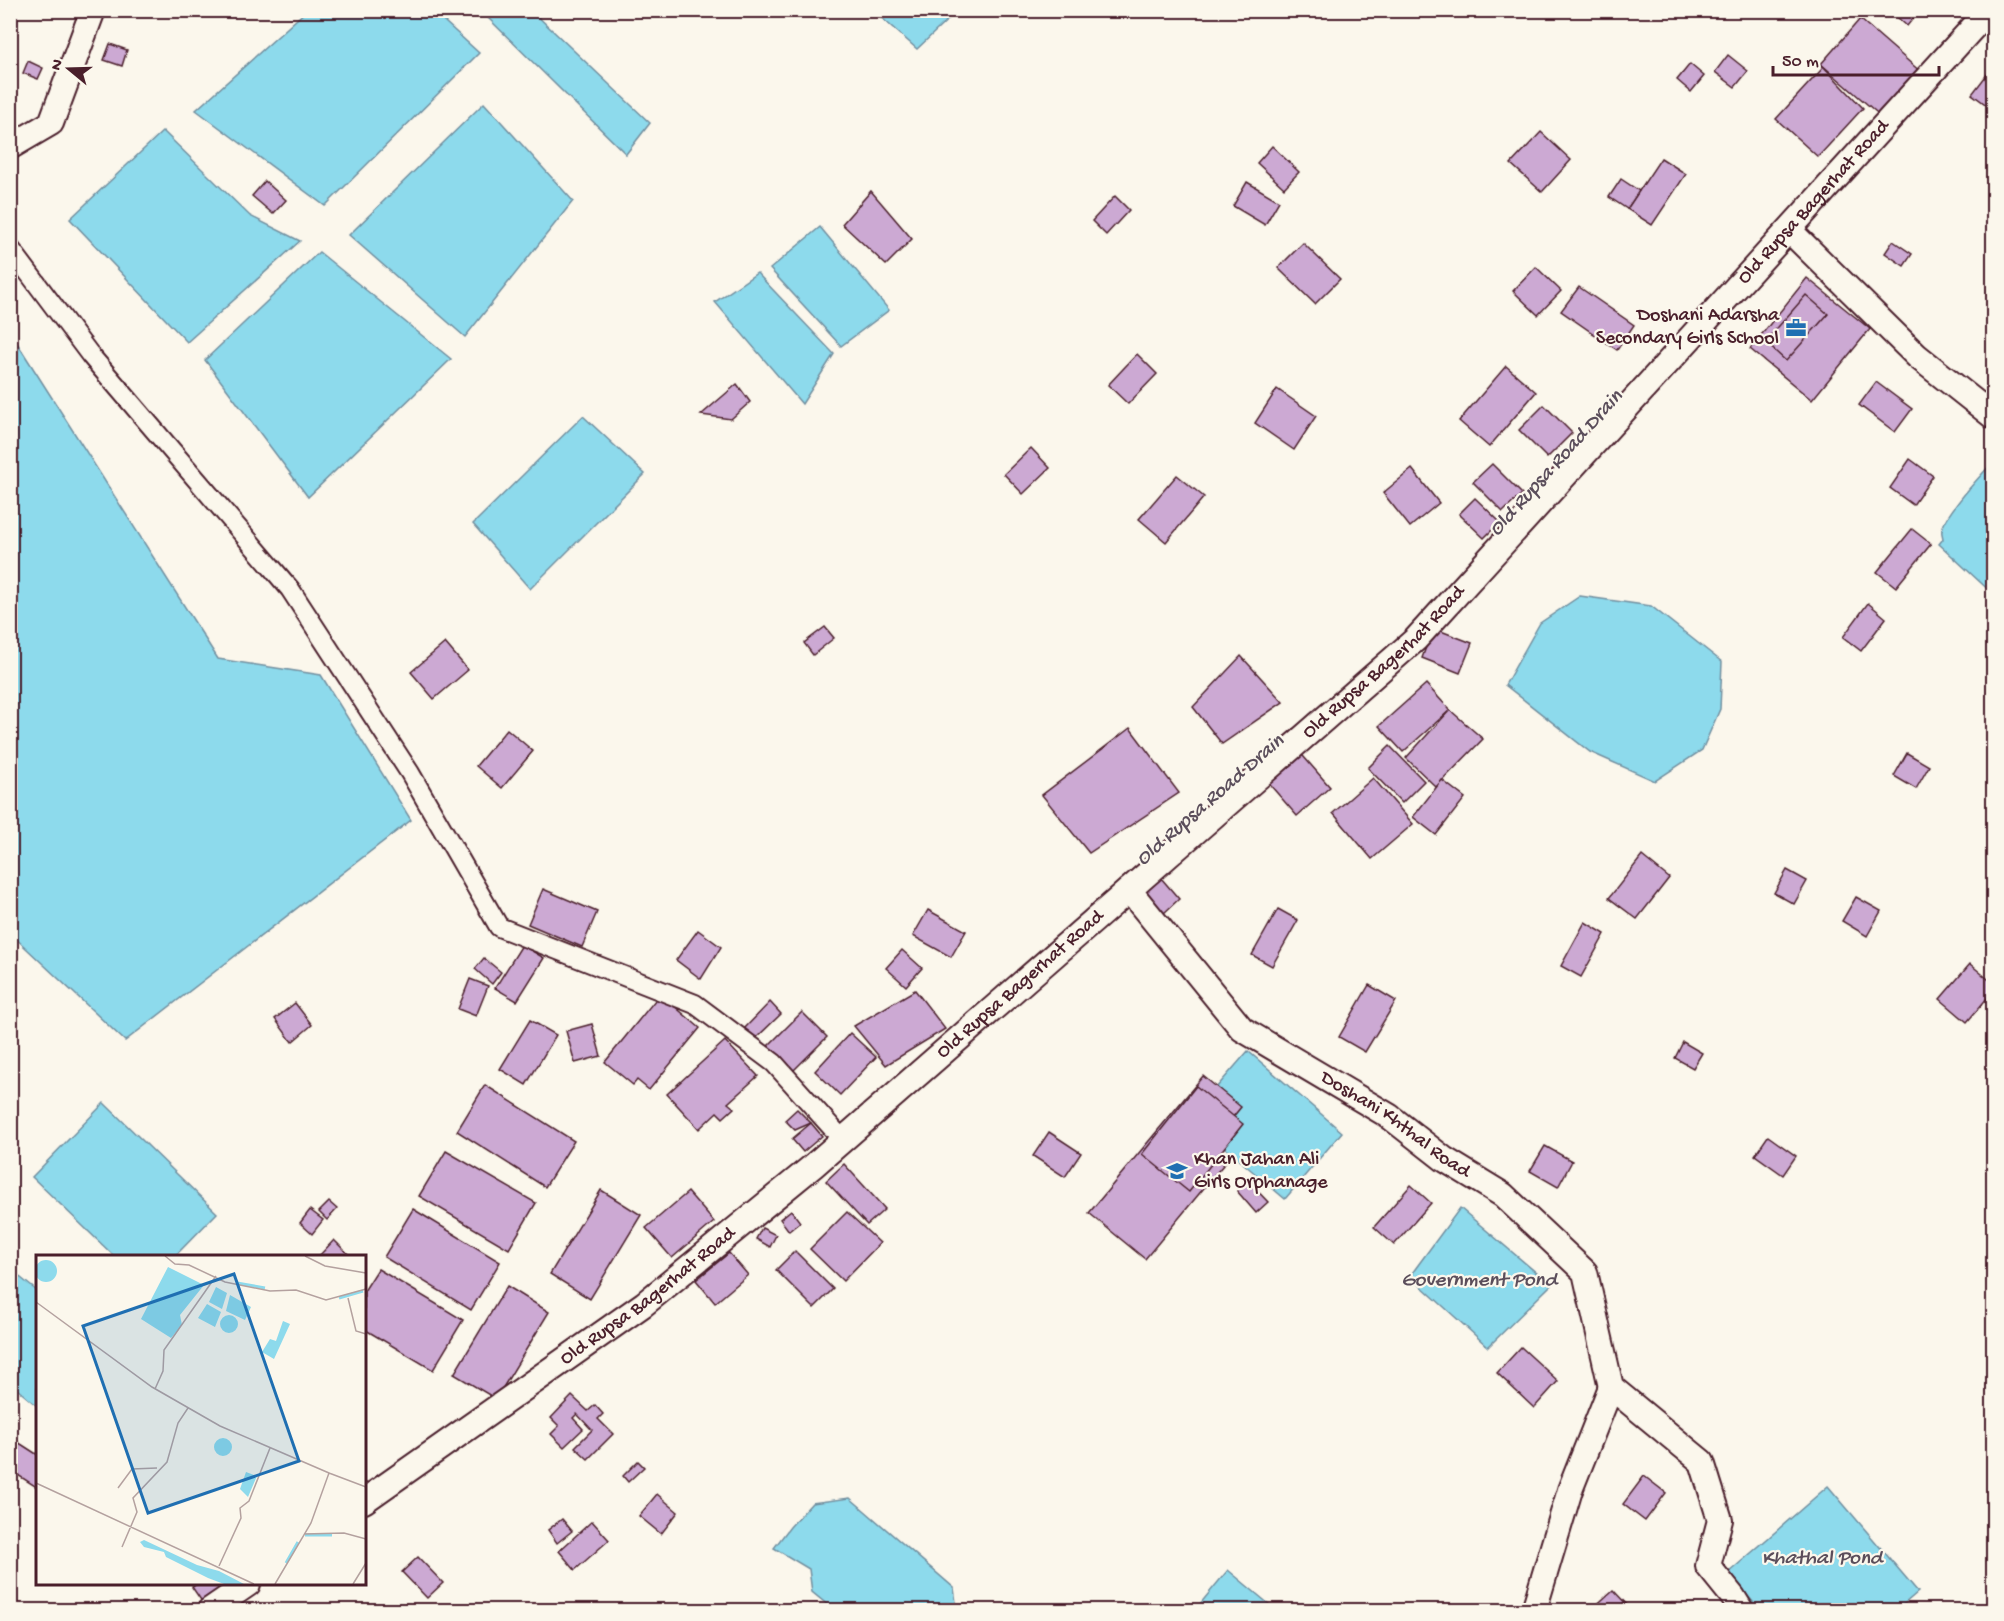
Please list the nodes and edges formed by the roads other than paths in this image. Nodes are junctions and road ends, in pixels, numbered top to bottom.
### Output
1 (93, 10) edge
2 (1989, 10) edge
3 (10, 147) edge
4 (1792, 233) dead end
5 (10, 248) edge
6 (1994, 417) edge
7 (1129, 890) junction
8 (843, 1140) junction
9 (1611, 1387) junction
10 (366, 1501) edge
11 (247, 1585) edge
12 (210, 1611) edge
13 (1534, 1611) edge
14 (1741, 1611) edge

1 - 3 street
2 - 7 street, Old Rupsa Bagerhat Road
4 - 6 street
5 - 8 street
7 - 8 street, Old Rupsa Bagerhat Road
7 - 9 street, Doshani Khthal Road
8 - 10 street, Old Rupsa Bagerhat Road
9 - 13 street
9 - 14 street
11 - 12 street

